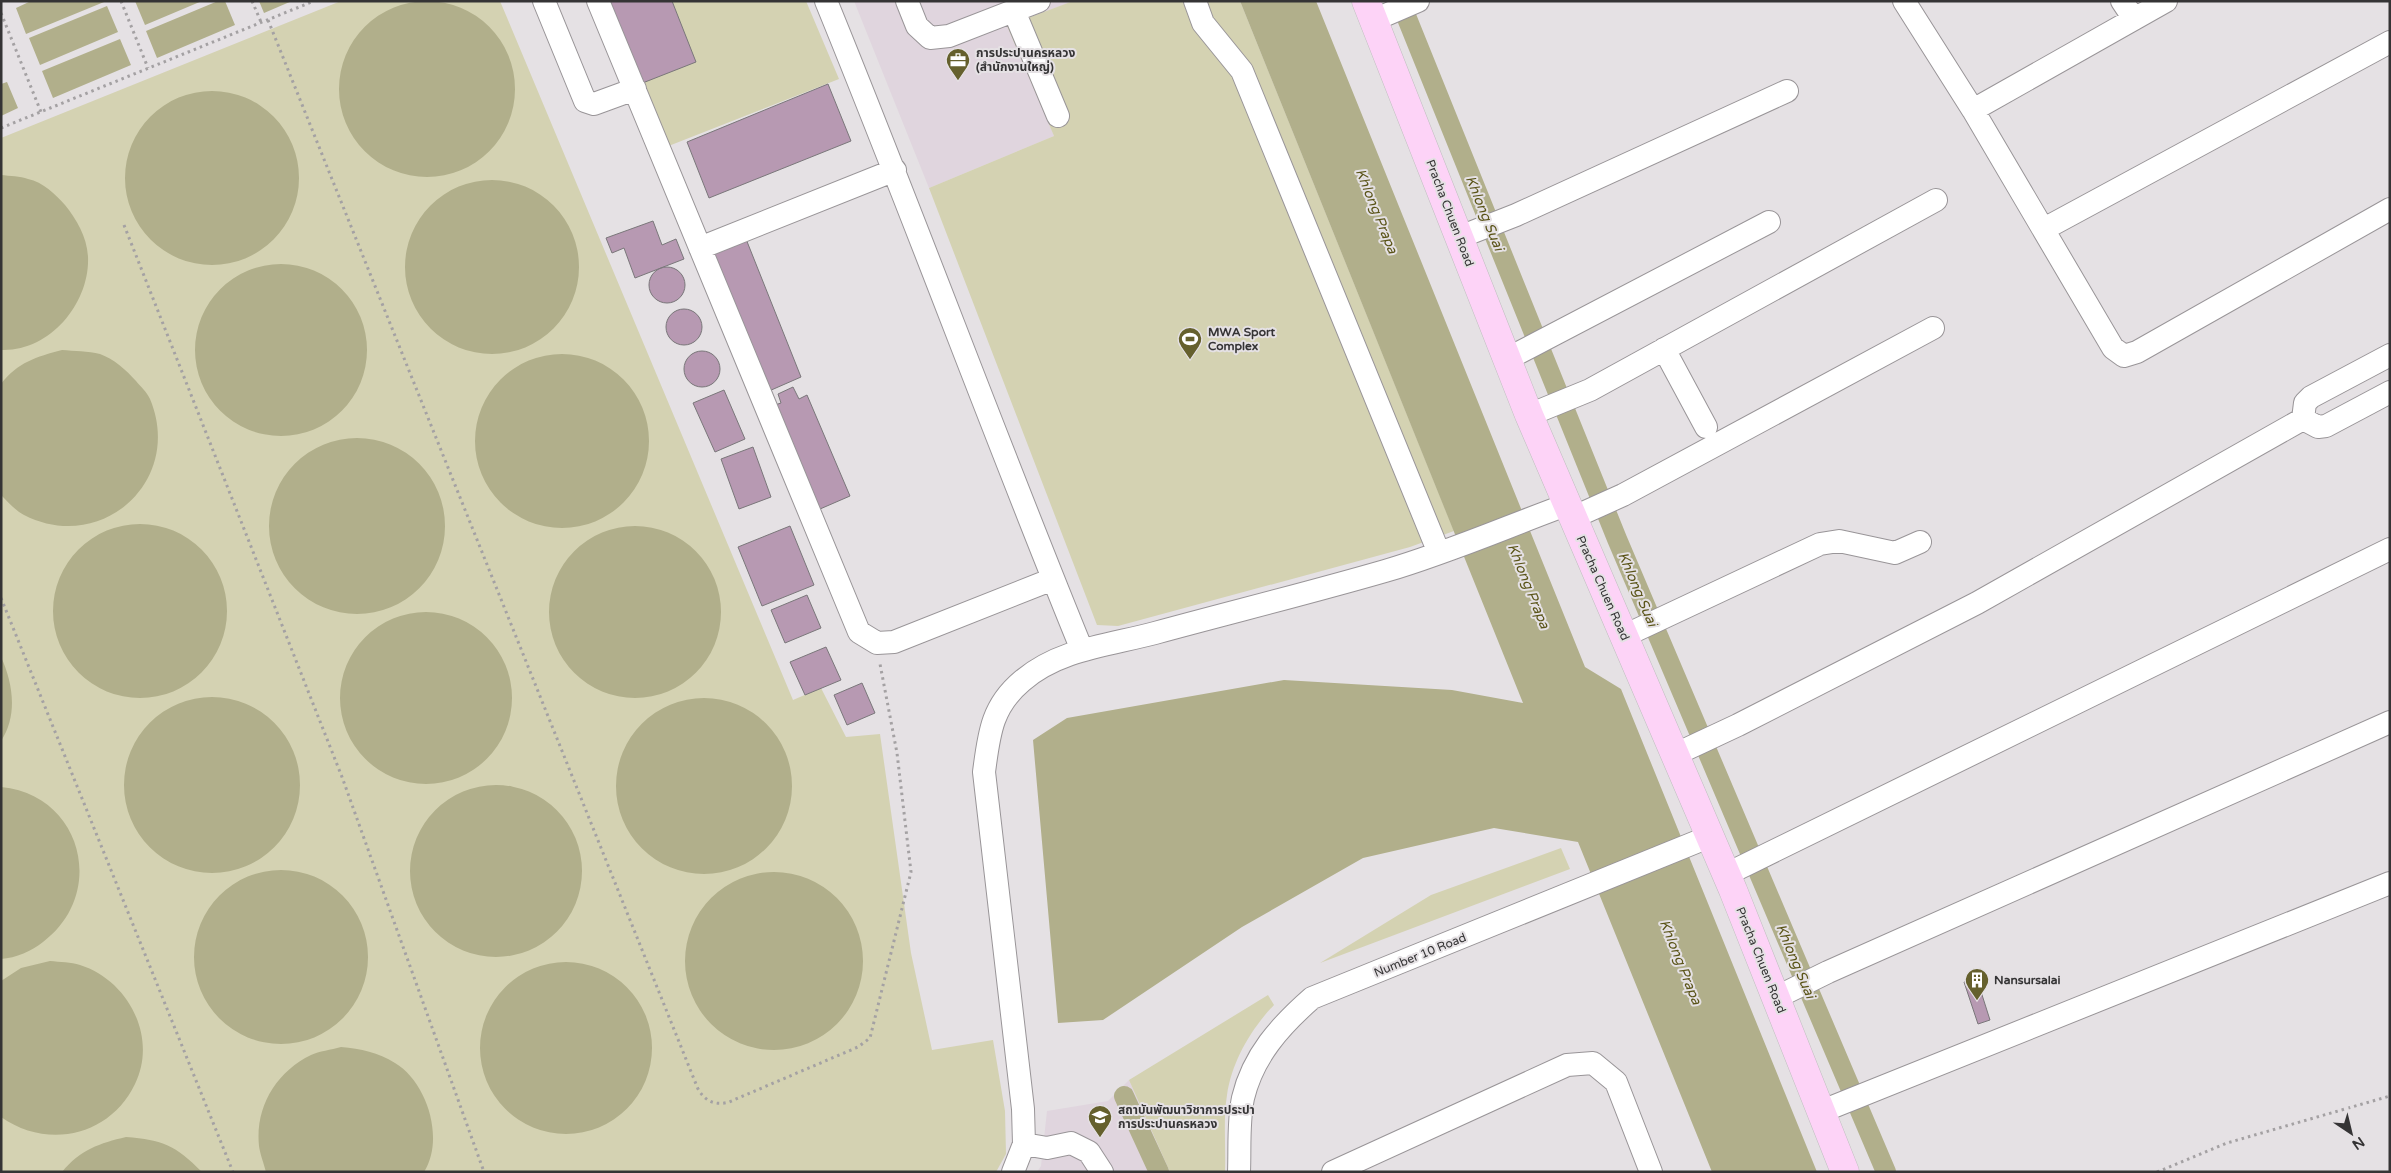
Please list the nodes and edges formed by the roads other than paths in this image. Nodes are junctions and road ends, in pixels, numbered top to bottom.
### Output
1 (544, 1) edge
2 (598, 1) edge
3 (826, 1) edge
4 (907, 1) edge
5 (1039, 1) edge
6 (1195, 1) edge
7 (1418, 1) edge
8 (1904, 1) edge
9 (2166, 1) edge
10 (2128, 10) edge
11 (1014, 11) junction
12 (1376, 12) edge
13 (2390, 42) edge
14 (635, 89) junction
15 (1787, 91) dead end
16 (1973, 110) junction
17 (1058, 116) dead end
18 (895, 170) junction
19 (1936, 200) dead end
20 (2390, 209) edge
21 (1769, 222) dead end
22 (2044, 229) junction
23 (1470, 232) junction
24 (700, 248) junction
25 (1934, 328) dead end
26 (1664, 349) junction
27 (1517, 354) junction
28 (2390, 355) edge
29 (2390, 392) edge
30 (1541, 411) junction
31 (2303, 419) junction
32 (1706, 427) dead end
33 (1576, 511) junction
34 (1920, 542) dead end
35 (2390, 549) edge
36 (1448, 550) junction
37 (1053, 580) junction
38 (1646, 626) junction
39 (1082, 650) junction
40 (2390, 722) edge
41 (1685, 750) junction
42 (1701, 841) junction
43 (1736, 870) junction
44 (2390, 883) edge
45 (1787, 992) junction
46 (1829, 1109) junction
47 (1024, 1144) junction
48 (1013, 1172) edge
49 (1102, 1172) edge
50 (1239, 1172) edge
51 (1333, 1172) edge
52 (1651, 1172) edge
53 (1845, 1172) edge

1 - 14 street
2 - 14 street
3 - 18 street
4 - 11 street
5 - 11 street
6 - 36 street
7 - 12 street
8 - 16 street
9 - 10 street
10 - 16 street
11 - 17 street
12 - 23 main road, Pracha Chuen Road
13 - 22 street
14 - 24 street
15 - 23 street
16 - 22 street
18 - 24 street
18 - 37 street
19 - 26 street
20 - 22 street
21 - 27 street
23 - 27 main road, Pracha Chuen Road
24 - 37 street
25 - 33 street
26 - 30 street
26 - 32 street
27 - 30 main road, Pracha Chuen Road
28 - 31 street
29 - 31 street
30 - 33 main road, Pracha Chuen Road
31 - 41 street
33 - 36 street
33 - 38 main road, Pracha Chuen Road
34 - 38 street
35 - 43 street
36 - 39 street
37 - 39 street
38 - 41 main road, Pracha Chuen Road
39 - 47 street
40 - 45 street
41 - 42 main road, Pracha Chuen Road
42 - 43 main road, Pracha Chuen Road
42 - 50 street, Number 10 Road
43 - 45 main road, Pracha Chuen Road
44 - 46 street
45 - 46 main road, Pracha Chuen Road
46 - 53 main road, Pracha Chuen Road
47 - 48 street
47 - 49 street
51 - 52 street

